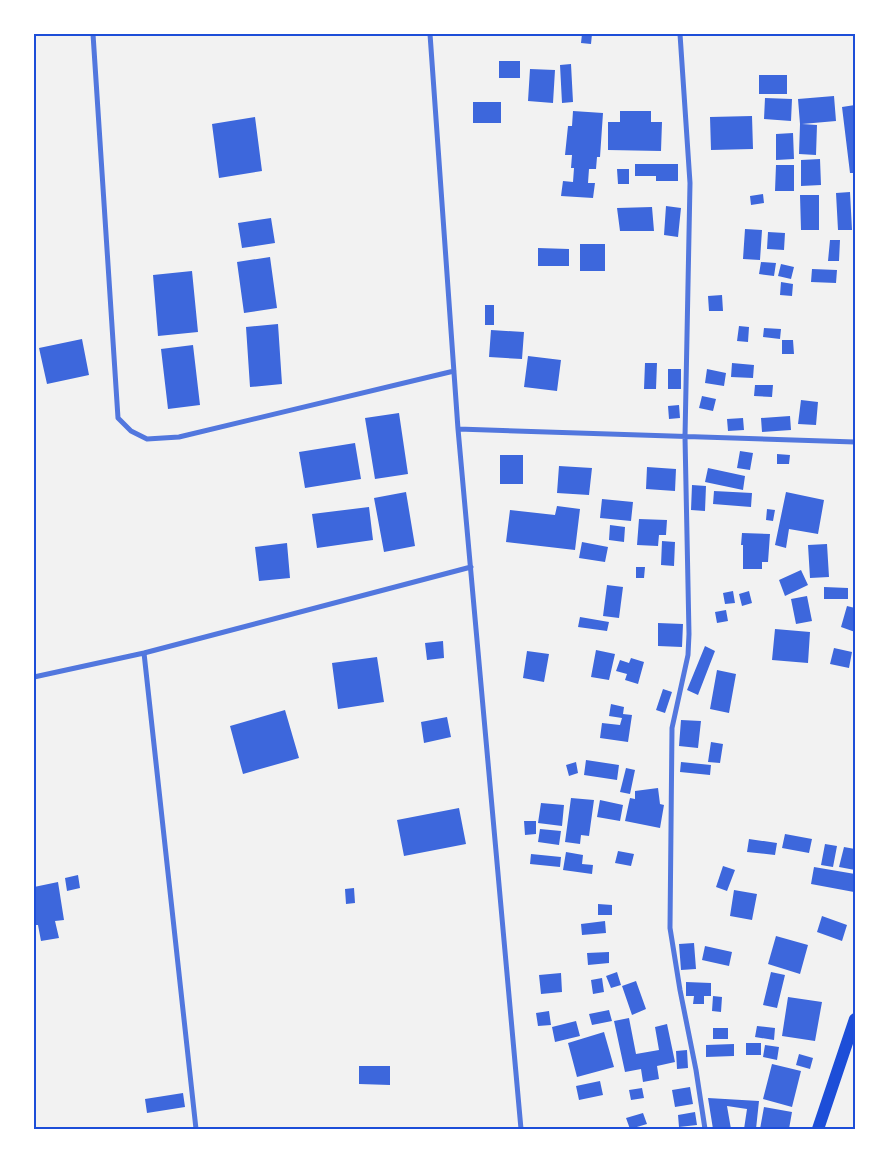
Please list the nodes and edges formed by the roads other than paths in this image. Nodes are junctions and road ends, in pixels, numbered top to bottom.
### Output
1 (93, 34) edge
2 (430, 34) edge
3 (680, 34) edge
4 (454, 371) junction
5 (458, 429) junction
6 (685, 437) junction
7 (855, 442) edge
8 (470, 567) junction
9 (144, 654) junction
10 (34, 676) edge
11 (855, 1019) edge
12 (196, 1129) edge
13 (521, 1129) edge
14 (705, 1129) edge
15 (818, 1129) edge

1 - 4 street
2 - 4 street
3 - 6 street
4 - 5 street
5 - 6 street
5 - 8 street
6 - 7 street
6 - 14 street
8 - 9 street
8 - 13 street
9 - 10 street
9 - 12 street
11 - 15 main road

